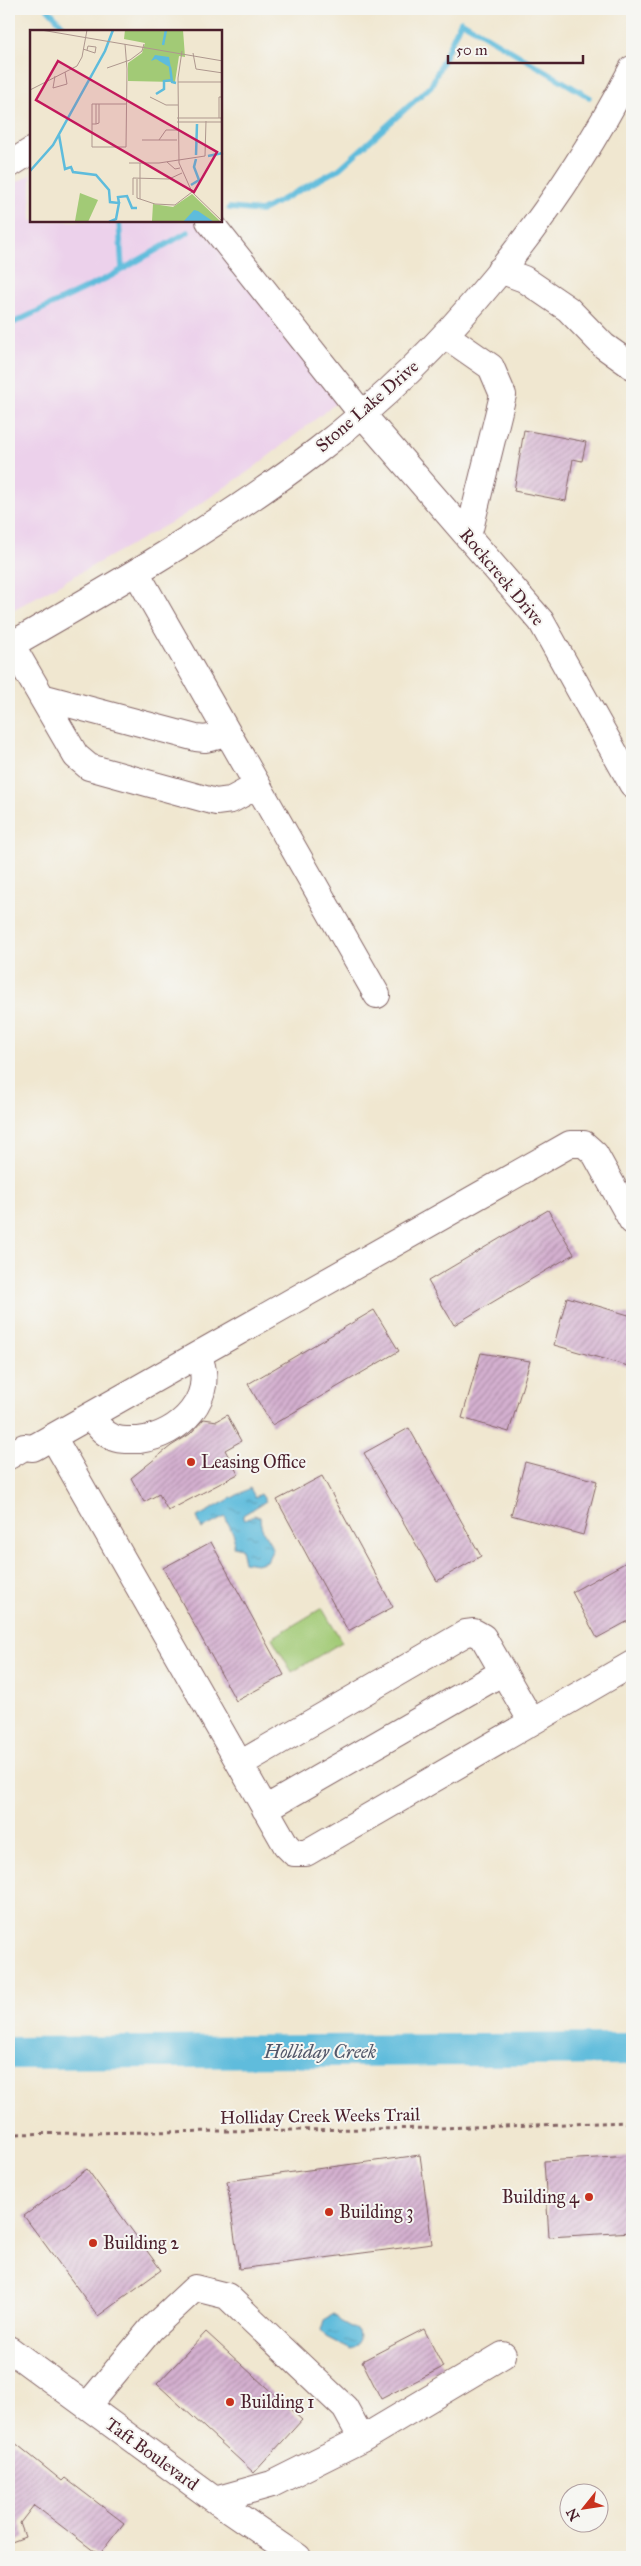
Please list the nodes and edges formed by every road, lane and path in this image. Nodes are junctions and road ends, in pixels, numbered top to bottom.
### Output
1 (632, 70) edge
2 (30, 152) edge
3 (9, 165) edge
4 (210, 222) edge
5 (500, 270) junction
6 (445, 335) junction
7 (632, 366) edge
8 (362, 414) junction
9 (468, 537) junction
10 (136, 572) junction
11 (10, 645) edge
12 (42, 697) junction
13 (228, 734) junction
14 (632, 784) edge
15 (258, 786) junction
16 (377, 996) dead end
17 (632, 1221) edge
18 (198, 1355) junction
19 (91, 1416) junction
20 (32, 1447) edge
21 (9, 1468) edge
22 (632, 1664) edge
23 (503, 1672) junction
24 (532, 1722) junction
25 (240, 1764) junction
26 (265, 1809) junction
27 (632, 2122) edge
28 (9, 2134) edge
29 (9, 2349) edge
30 (503, 2355) dead end
31 (87, 2406) junction
32 (362, 2440) junction
33 (272, 2484) junction
34 (215, 2500) junction
35 (252, 2527) junction
36 (298, 2557) edge

1 - 5 street, Stone Lake Drive
2 - 3 street
4 - 8 street, Rockcreek Drive
5 - 6 street, Stone Lake Drive
5 - 7 street
6 - 8 street, Stone Lake Drive
6 - 9 street
8 - 9 street, Rockcreek Drive
8 - 10 street, Stone Lake Drive
9 - 14 street, Rockcreek Drive
10 - 11 street, Stone Lake Drive
10 - 13 street
11 - 12 street
12 - 13 street
12 - 15 street
13 - 15 street
15 - 16 street
17 - 18 street
18 - 19 street
18 - 19 street
19 - 20 street
20 - 21 street
20 - 25 street
22 - 24 street
23 - 24 street
23 - 25 street
23 - 26 street
24 - 26 street
25 - 26 street
27 - 28 path, Holliday Creek Weeks Trail
29 - 31 street, Taft Boulevard
30 - 32 street
31 - 32 street
31 - 34 street, Taft Boulevard
32 - 33 street
33 - 34 street
33 - 35 street
34 - 35 street, Taft Boulevard
35 - 36 street, Taft Boulevard

